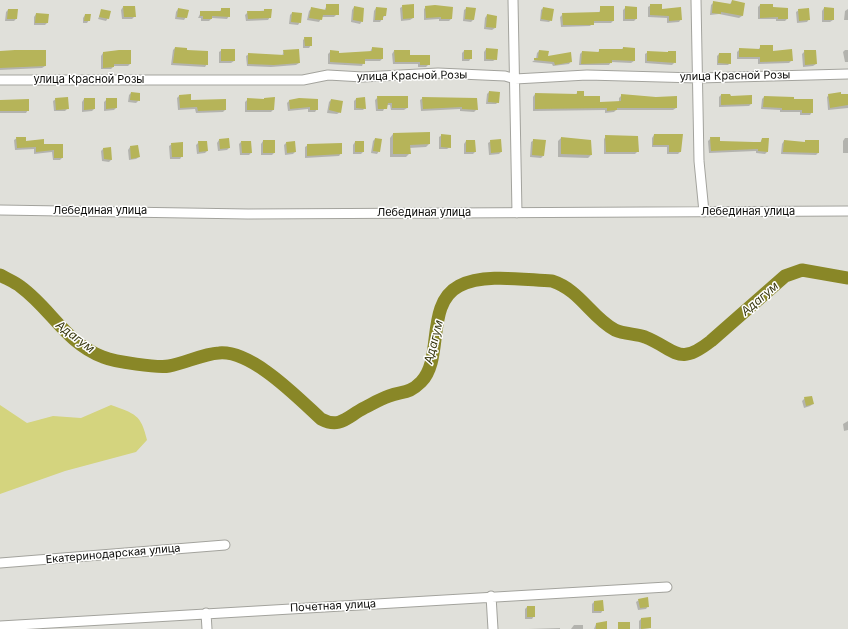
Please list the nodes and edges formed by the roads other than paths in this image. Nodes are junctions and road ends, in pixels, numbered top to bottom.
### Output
1 (513, 0) edge
2 (696, 0) edge
3 (848, 74) edge
4 (698, 78) junction
5 (514, 79) junction
6 (0, 80) edge
7 (0, 210) edge
8 (848, 211) edge
9 (704, 212) junction
10 (517, 213) junction
11 (225, 545) dead end
12 (0, 563) edge
13 (667, 586) dead end
14 (491, 596) junction
15 (206, 613) junction
16 (0, 626) edge
17 (207, 629) edge
18 (493, 629) edge

1 - 5 street
2 - 4 street
3 - 4 street, улица Красной Розы
4 - 5 street, улица Красной Розы
4 - 9 street
5 - 6 street, улица Красной Розы
5 - 10 street
7 - 10 street, Лебединая улица
8 - 9 street, Лебединая улица
9 - 10 street, Лебединая улица
11 - 12 street, Екатеринодарская улица
13 - 14 street, Почетная улица
14 - 15 street, Почетная улица
14 - 18 street
15 - 16 street, Почетная улица
15 - 17 street

